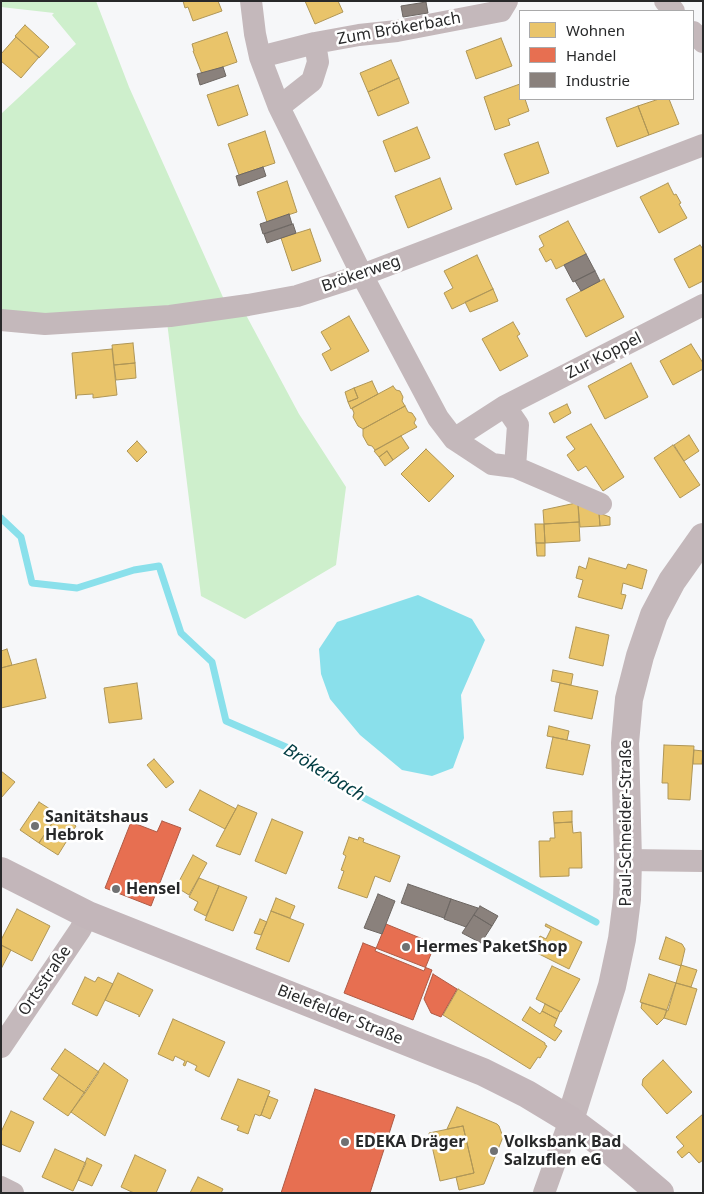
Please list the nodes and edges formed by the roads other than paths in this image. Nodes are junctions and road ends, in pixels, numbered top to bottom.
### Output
1 (251, 1) edge
2 (507, 1) edge
3 (315, 43) junction
4 (260, 57) junction
5 (279, 107) junction
6 (703, 145) edge
7 (362, 275) junction
8 (703, 305) edge
9 (1, 320) edge
10 (505, 406) junction
11 (454, 439) junction
12 (515, 467) junction
13 (601, 504) dead end
14 (703, 537) edge
15 (628, 860) junction
16 (703, 861) edge
17 (1, 871) edge
18 (88, 915) junction
19 (1, 1047) edge
20 (570, 1120) junction
21 (1, 1187) edge
22 (13, 1193) edge
23 (544, 1193) edge
24 (660, 1193) edge

1 - 4 street
2 - 3 street, Zum Brökerbach
3 - 4 street, Zum Brökerbach
3 - 5 street, Zum Brökerbach
4 - 5 street
5 - 7 street
6 - 7 street, Brökerweg
7 - 9 street, Brökerweg
7 - 11 street
8 - 10 street, Zur Koppel
10 - 11 street, Zur Koppel
10 - 12 street
11 - 12 street
12 - 13 street
14 - 15 street, Paul-Schneider-Straße
15 - 16 street
15 - 20 street, Paul-Schneider-Straße
17 - 18 main road, Bielefelder Straße
18 - 19 street, Ortsstraße
18 - 20 main road, Bielefelder Straße
20 - 23 street
20 - 24 main road, Bielefelder Straße
21 - 22 street

